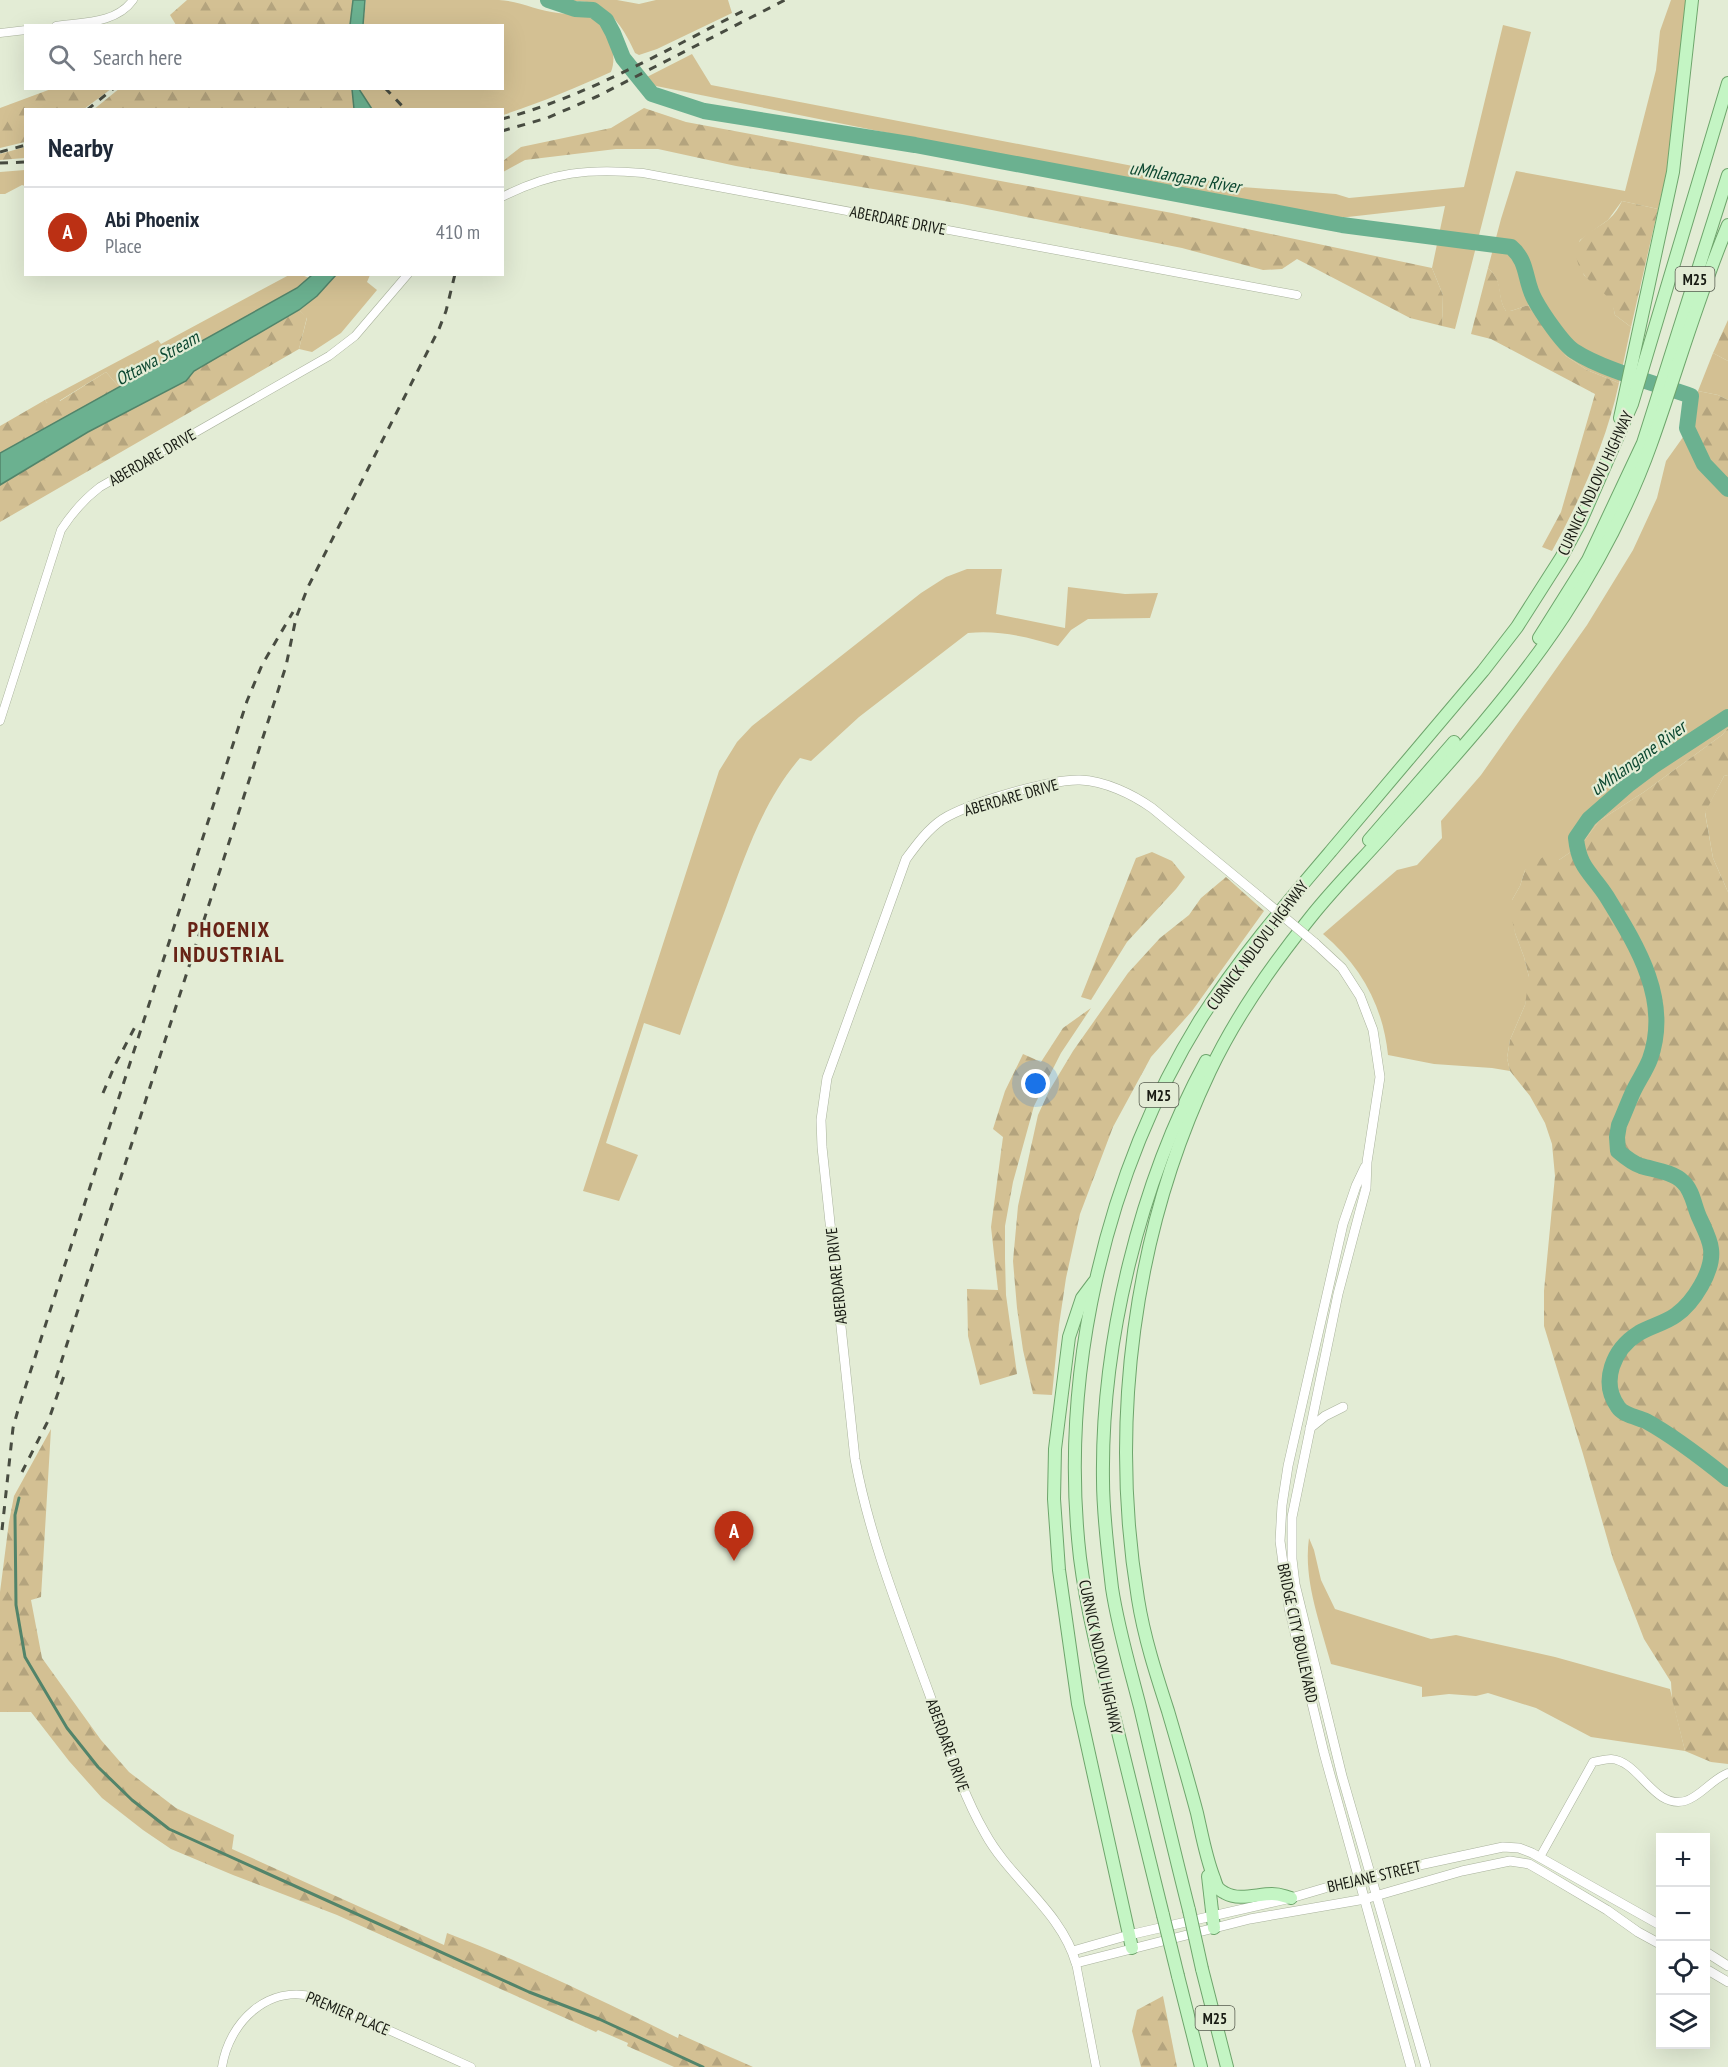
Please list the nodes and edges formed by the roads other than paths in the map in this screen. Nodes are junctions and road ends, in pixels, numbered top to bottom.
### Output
1 (133, 0) edge
2 (1692, 0) edge
3 (70, 24) edge
4 (24, 30) edge
5 (0, 33) edge
6 (1728, 83) edge
7 (1728, 175) edge
8 (504, 196) edge
9 (1728, 225) edge
10 (406, 276) edge
11 (1297, 295) dead end
12 (1666, 384) junction
13 (1627, 402) junction
14 (1646, 445) junction
15 (0, 721) edge
16 (1260, 897) joint
17 (1361, 1187) junction
18 (1097, 1278) junction
19 (1343, 1407) dead end
20 (1310, 1429) junction
21 (1318, 1682) junction
22 (1307, 1684) junction
23 (1728, 1773) edge
24 (1204, 1845) junction
25 (1540, 1857) junction
26 (1370, 1876) junction
27 (1359, 1878) junction
28 (1377, 1896) junction
29 (1291, 1898) junction
30 (1365, 1899) junction
31 (1213, 1921) junction
32 (1656, 1924) edge
33 (1130, 1941) junction
34 (1656, 1942) edge
35 (1073, 1951) junction
36 (1710, 1955) edge
37 (1076, 1963) junction
38 (1728, 1966) edge
39 (1710, 1971) edge
40 (1728, 1982) edge
41 (222, 2067) edge
42 (471, 2067) edge
43 (1096, 2067) edge
44 (1201, 2067) edge
45 (1227, 2067) edge
46 (1411, 2067) edge
47 (1426, 2067) edge

1 - 3 street
2 - 13 main road
4 - 5 street
6 - 13 main road, CURNICK NDLOVU HIGHWAY / M25
7 - 12 main road, CURNICK NDLOVU HIGHWAY / M25
8 - 11 street, ABERDARE DRIVE
9 - 12 main road
10 - 15 street, ABERDARE DRIVE
12 - 14 main road, CURNICK NDLOVU HIGHWAY / M25
13 - 18 main road, CURNICK NDLOVU HIGHWAY / M25
14 - 24 main road
14 - 45 main road, CURNICK NDLOVU HIGHWAY / M25, bridge
16 - 17 street, BRIDGE CITY BOULEVARD, bridge
16 - 35 street, ABERDARE DRIVE
17 - 20 street, BRIDGE CITY BOULEVARD
17 - 22 street, BRIDGE CITY BOULEVARD
18 - 33 main road
18 - 44 main road, CURNICK NDLOVU HIGHWAY / M25, bridge
19 - 20 street
20 - 21 street, BRIDGE CITY BOULEVARD
21 - 22 street
21 - 26 street, BRIDGE CITY BOULEVARD
22 - 27 street, BRIDGE CITY BOULEVARD
23 - 25 street
24 - 29 main road
24 - 31 main road
25 - 26 street, BHEJANE STREET
25 - 32 street, BHEJANE STREET
26 - 27 street, BHEJANE STREET
26 - 28 street, BRIDGE CITY BOULEVARD
27 - 29 street, BHEJANE STREET
27 - 30 street, BRIDGE CITY BOULEVARD
28 - 30 street, BHEJANE STREET
28 - 34 street, BHEJANE STREET
28 - 47 street, BRIDGE CITY BOULEVARD
29 - 31 street, BHEJANE STREET
30 - 31 street, BHEJANE STREET
30 - 46 street, BRIDGE CITY BOULEVARD
31 - 33 street, BHEJANE STREET
33 - 35 street, BHEJANE STREET
33 - 37 street, BHEJANE STREET
35 - 37 street, ABERDARE DRIVE
36 - 38 street
37 - 43 street, ABERDARE DRIVE
39 - 40 street
41 - 42 street, PREMIER PLACE

